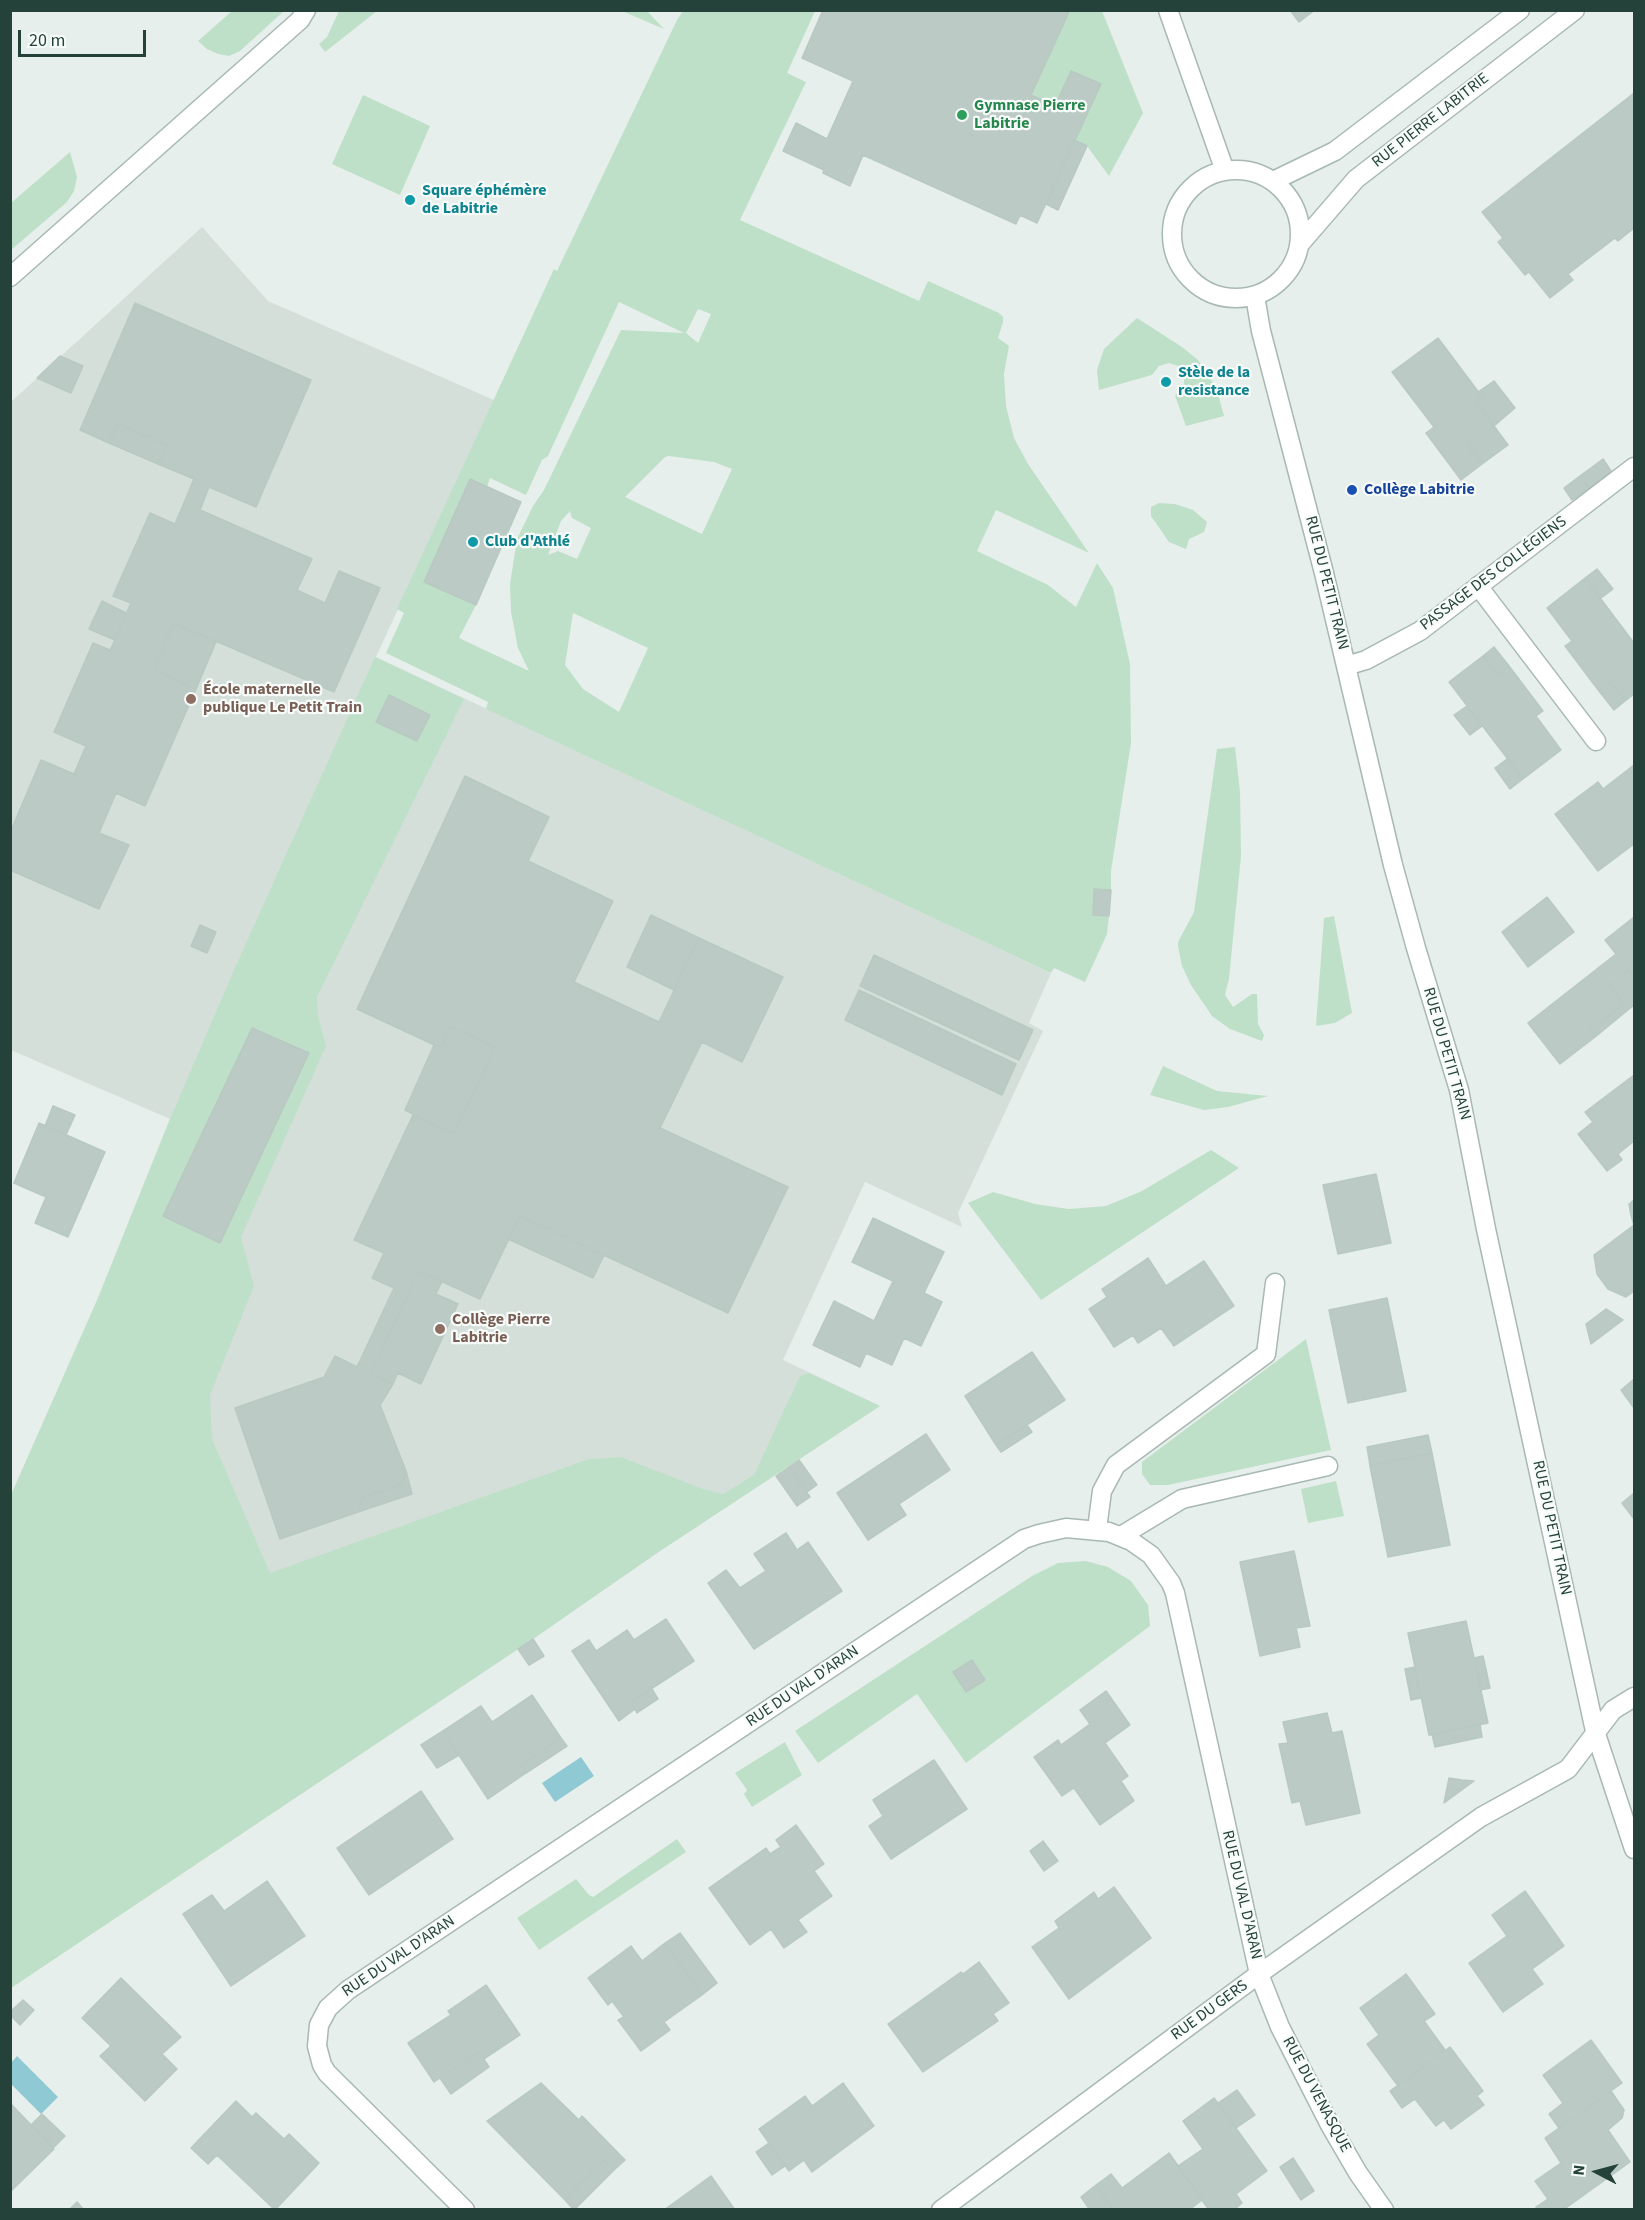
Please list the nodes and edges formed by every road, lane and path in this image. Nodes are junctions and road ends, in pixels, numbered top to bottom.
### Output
1 (306, 10) edge
2 (1168, 10) edge
3 (1520, 10) edge
4 (1575, 10) edge
5 (1225, 171) junction
6 (1273, 181) junction
7 (1299, 245) junction
8 (10, 277) edge
9 (1256, 296) junction
10 (1635, 467) edge
11 (1479, 586) junction
12 (1346, 666) junction
13 (1596, 741) dead end
14 (1275, 1283) dead end
15 (1329, 1466) dead end
16 (1097, 1529) junction
17 (1121, 1536) junction
18 (1635, 1697) edge
19 (1595, 1731) junction
20 (1635, 1848) edge
21 (1259, 1974) junction
22 (465, 2210) edge
23 (941, 2210) edge
24 (1384, 2210) edge

1 - 8 street
2 - 5 street
3 - 6 street, RUE PIERRE LABITRIE
4 - 7 street, RUE PIERRE LABITRIE
5 - 6 street
5 - 9 street
6 - 7 street
7 - 9 street
9 - 12 street, RUE DU PETIT TRAIN
10 - 11 street, PASSAGE DES COLLÉGIENS
11 - 12 street, PASSAGE DES COLLÉGIENS
11 - 13 street
12 - 19 street, RUE DU PETIT TRAIN
14 - 16 street
15 - 17 street
16 - 17 street, RUE DU VAL D'ARAN
16 - 22 street, RUE DU VAL D'ARAN
17 - 21 street, RUE DU VAL D'ARAN
18 - 19 street, RUE DU GERS
19 - 20 street, RUE DU PETIT TRAIN
19 - 21 street, RUE DU GERS
21 - 23 street, RUE DU GERS
21 - 24 street, RUE DU VENASQUE

